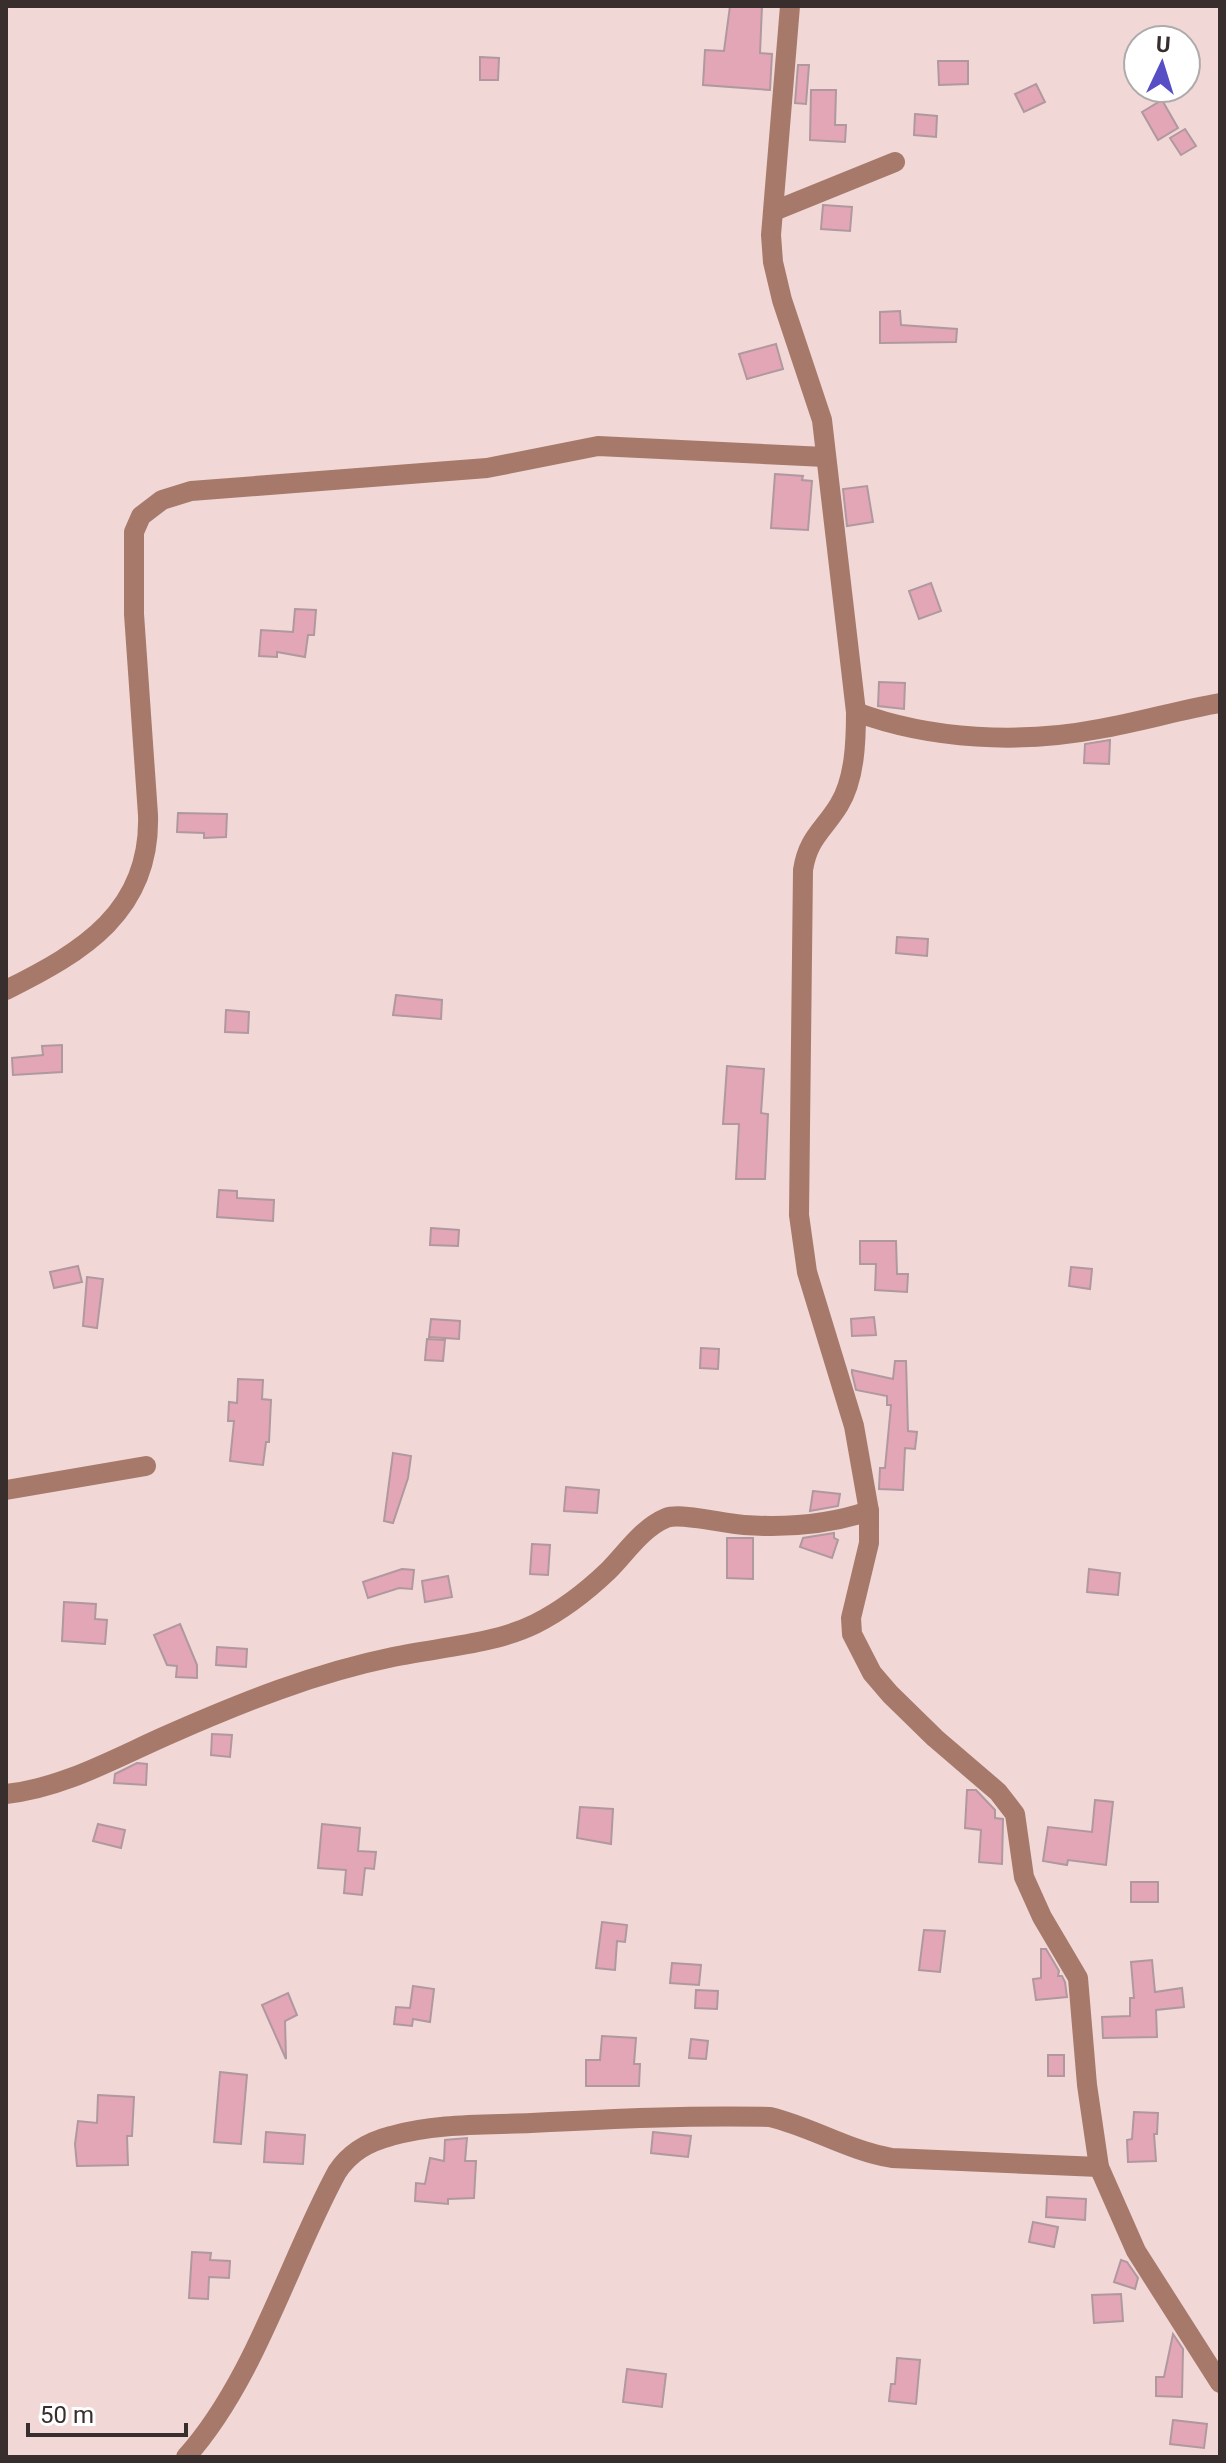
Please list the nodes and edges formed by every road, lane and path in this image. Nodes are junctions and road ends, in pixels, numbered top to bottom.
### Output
1 (790, 6) edge
2 (895, 162) dead end
3 (774, 211) junction
4 (825, 457) junction
5 (1220, 703) edge
6 (856, 712) junction
7 (6, 990) edge
8 (146, 1466) dead end
9 (6, 1490) edge
10 (869, 1511) junction
11 (6, 1794) edge
12 (1099, 2167) junction
13 (1220, 2383) edge
14 (186, 2457) edge

1 - 3 street
2 - 3 street
3 - 4 street
4 - 6 street
4 - 7 street
5 - 6 street
6 - 10 street
8 - 9 street
10 - 11 street
10 - 12 street
12 - 13 street
12 - 14 street

